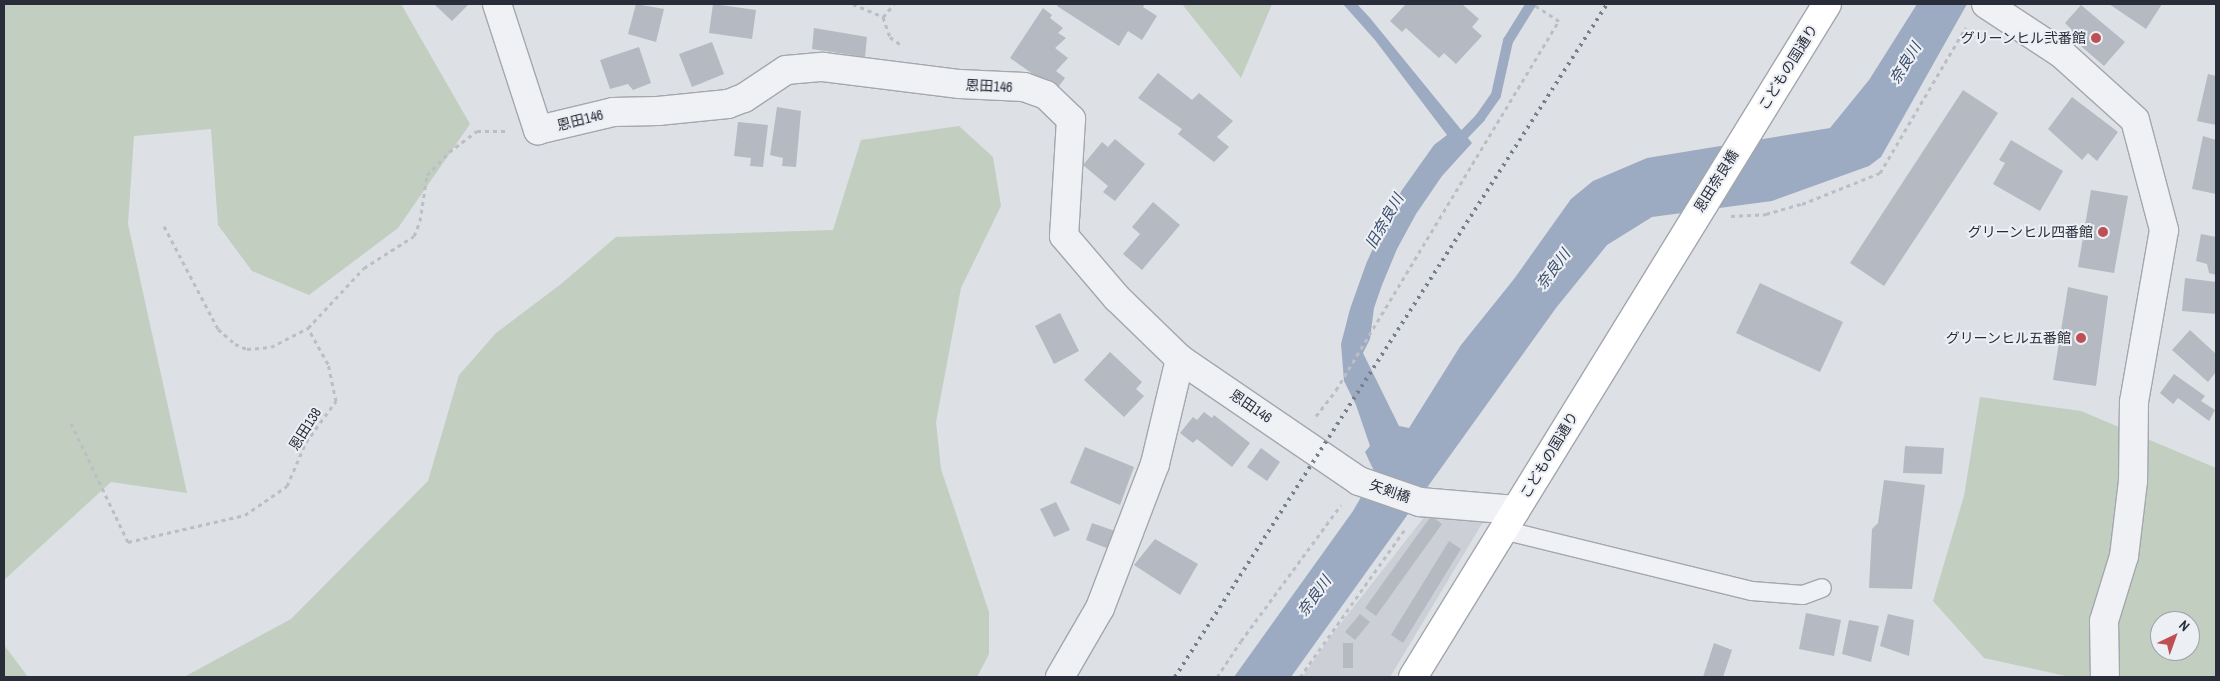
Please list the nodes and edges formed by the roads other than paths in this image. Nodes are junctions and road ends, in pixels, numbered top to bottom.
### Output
1 (498, 4) edge
2 (1827, 4) edge
3 (1978, 12) edge
4 (1749, 130) joint
5 (1684, 233) joint
6 (1180, 359) junction
7 (1359, 481) joint
8 (1509, 520) junction
9 (1822, 588) dead end
10 (1060, 677) edge
11 (1413, 677) edge
12 (2105, 677) edge

1 - 6 street, 恩田146
2 - 4 main road, こどもの国通り
3 - 12 street
4 - 5 main road, 恩田奈良橋
5 - 8 main road, こどもの国通り
6 - 7 street, 恩田146
6 - 10 street
7 - 8 street, 矢剣橋
8 - 9 lane
8 - 11 main road, こどもの国通り

